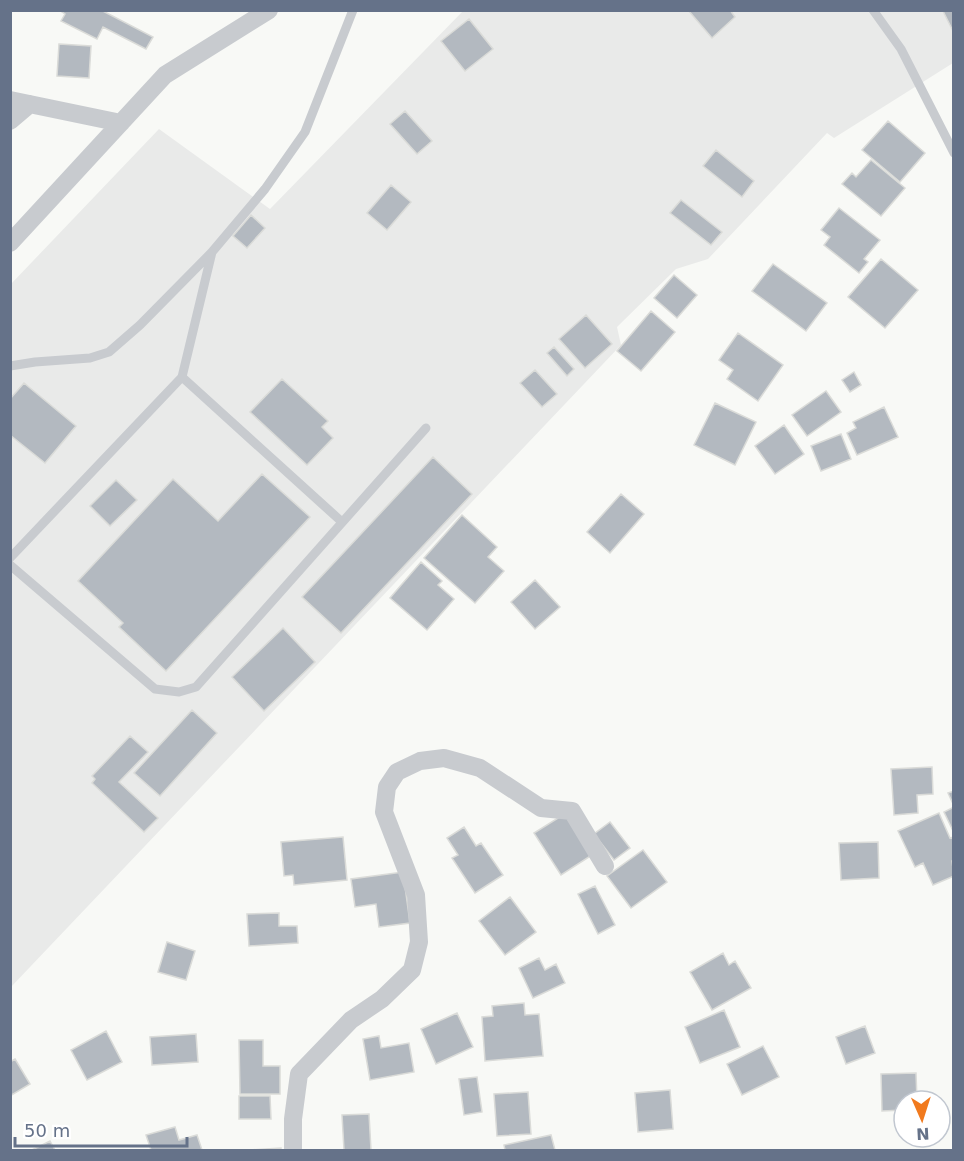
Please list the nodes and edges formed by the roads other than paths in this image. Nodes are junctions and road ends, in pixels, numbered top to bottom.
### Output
1 (269, 10) edge
2 (353, 10) edge
3 (873, 10) edge
4 (10, 100) edge
5 (30, 104) junction
6 (10, 121) edge
7 (121, 123) junction
8 (954, 153) edge
9 (10, 243) edge
10 (212, 252) junction
11 (10, 366) edge
12 (182, 377) junction
13 (426, 428) dead end
14 (342, 522) junction
15 (10, 558) edge
16 (10, 565) edge
17 (605, 866) dead end
18 (293, 1150) edge

1 - 7 street
2 - 10 lane
3 - 8 lane
4 - 5 street
5 - 6 street
5 - 7 street
7 - 9 street
10 - 11 lane
10 - 12 lane
12 - 14 lane
12 - 15 lane
13 - 14 lane
14 - 16 lane
17 - 18 street

